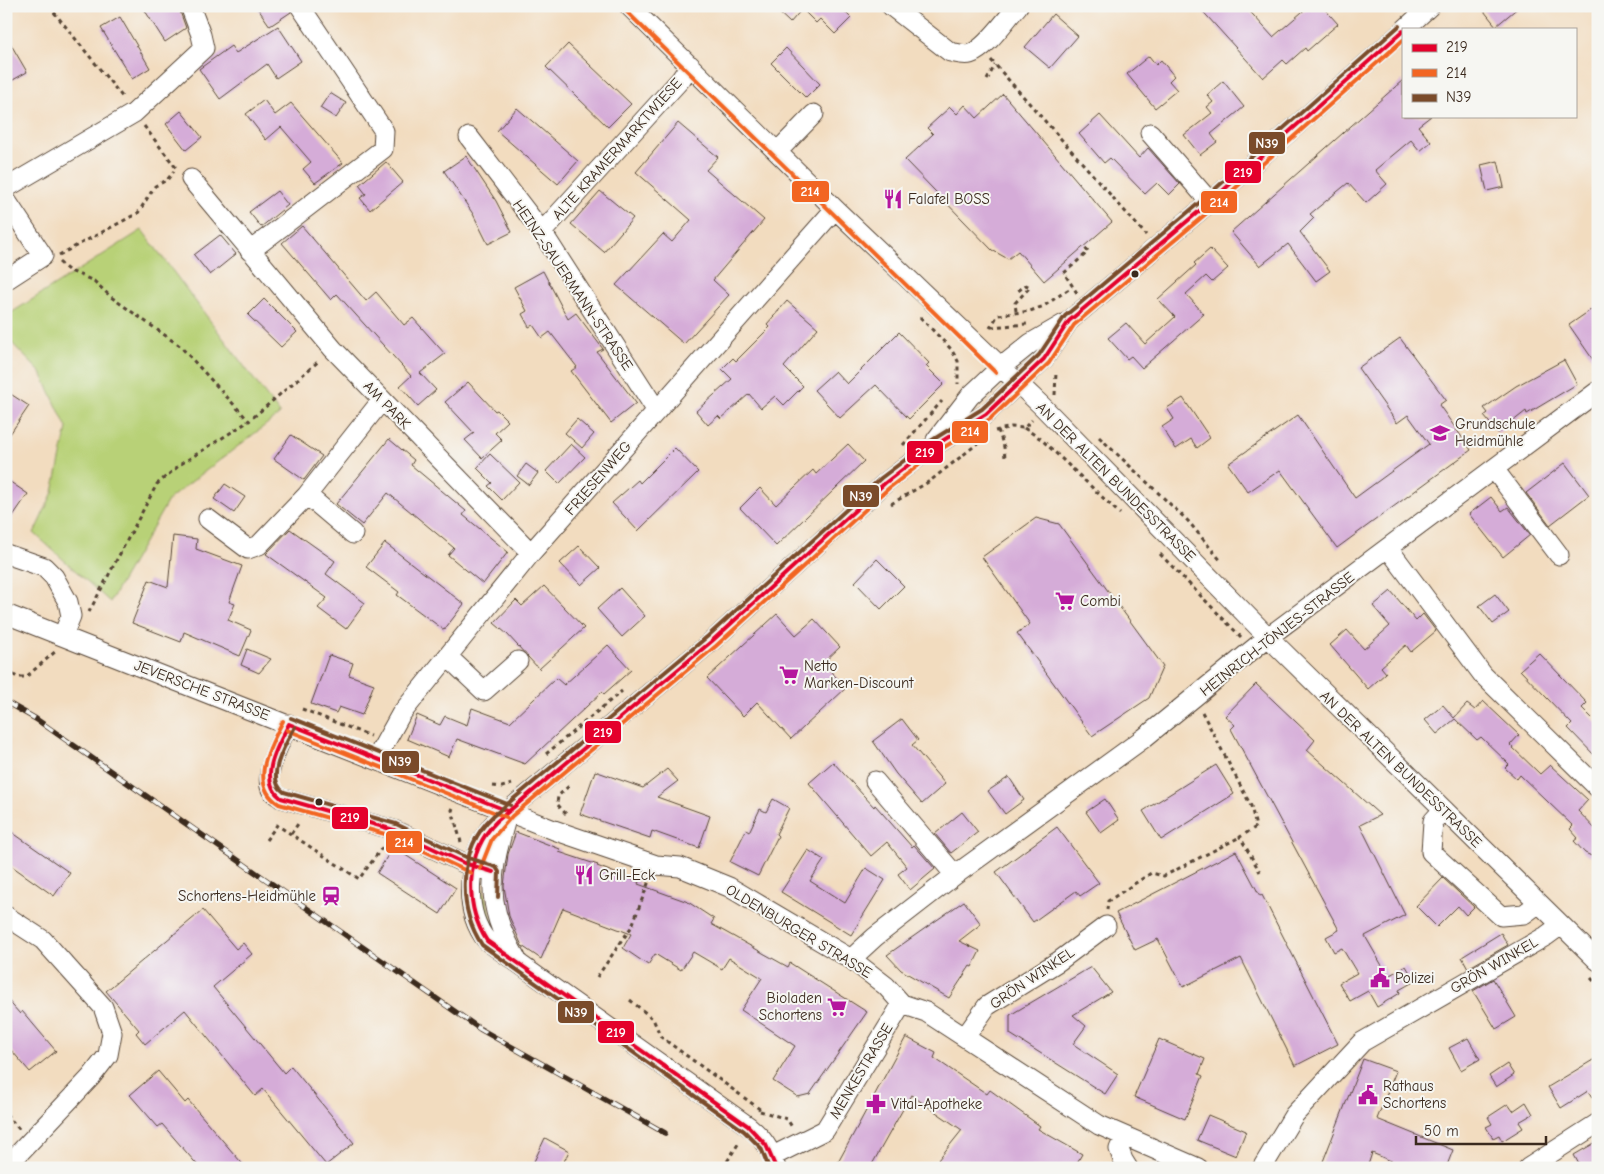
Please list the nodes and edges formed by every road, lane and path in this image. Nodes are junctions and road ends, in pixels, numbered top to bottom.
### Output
1 (49, 6) edge
2 (190, 6) edge
3 (300, 6) edge
4 (629, 6) edge
5 (891, 6) edge
6 (1018, 6) edge
7 (1430, 6) edge
8 (1406, 28) edge
9 (1402, 32) edge
10 (975, 52) junction
11 (690, 65) junction
12 (995, 65) junction
13 (987, 80) dead end
14 (134, 113) junction
15 (814, 114) dead end
16 (1150, 132) dead end
17 (469, 137) dead end
18 (778, 151) junction
19 (184, 174) junction
20 (6, 188) edge
21 (6, 200) edge
22 (1210, 202) junction
23 (835, 209) junction
24 (542, 232) junction
25 (1084, 246) dead end
26 (1157, 247) junction
27 (250, 252) junction
28 (6, 280) edge
29 (1018, 292) dead end
30 (1016, 311) junction
31 (1069, 321) junction
32 (991, 328) dead end
33 (333, 349) junction
34 (1000, 368) junction
35 (1018, 384) junction
36 (1598, 391) edge
37 (382, 400) junction
38 (656, 411) junction
39 (249, 421) junction
40 (1024, 428) dead end
41 (998, 430) dead end
42 (1098, 435) dead end
43 (929, 449) junction
44 (1005, 458) dead end
45 (1494, 469) junction
46 (307, 495) junction
47 (1122, 516) dead end
48 (208, 520) dead end
49 (353, 534) dead end
50 (1388, 548) junction
51 (1156, 551) dead end
52 (531, 553) junction
53 (6, 554) edge
54 (1559, 555) dead end
55 (1223, 563) dead end
56 (6, 614) edge
57 (86, 616) dead end
58 (1232, 630) dead end
59 (63, 636) junction
60 (1268, 638) junction
61 (448, 658) junction
62 (518, 661) dead end
63 (1194, 699) junction
64 (289, 724) junction
65 (376, 759) junction
66 (875, 781) dead end
67 (1598, 788) edge
68 (558, 796) dead end
69 (1443, 810) junction
70 (508, 811) junction
71 (572, 816) dead end
72 (394, 830) junction
73 (1240, 837) junction
74 (266, 840) dead end
75 (656, 865) junction
76 (474, 867) junction
77 (493, 872) junction
78 (1260, 872) dead end
79 (955, 875) junction
80 (1539, 903) junction
81 (6, 916) edge
82 (1561, 925) junction
83 (1106, 926) joint
84 (850, 959) junction
85 (1598, 961) edge
86 (520, 964) junction
87 (597, 976) dead end
88 (630, 1000) dead end
89 (902, 1004) junction
90 (965, 1037) junction
91 (761, 1110) dead end
92 (1598, 1123) edge
93 (743, 1136) dead end
94 (1124, 1138) junction
95 (775, 1162) edge
96 (6, 1167) edge
97 (723, 1168) edge
98 (1128, 1168) edge
99 (1198, 1168) edge
100 (1262, 1168) edge
101 (1528, 1168) edge

1 - 14 path
2 - 14 street
3 - 27 street
4 - 11 street, AN DER ALTEN BUNDESSTRASSE
5 - 10 street
6 - 10 street
7 - 8 street
9 - 22 street
10 - 12 path
11 - 18 street, AN DER ALTEN BUNDESSTRASSE
11 - 24 street, ALTE KRAMERMARKTWIESE
12 - 13 path
12 - 26 path
14 - 19 path
14 - 20 street
15 - 18 street
16 - 22 street
17 - 24 street, HEINZ-SAUERMANN-STRASSE
18 - 23 street, AN DER ALTEN BUNDESSTRASSE
19 - 27 street, AM PARK
19 - 39 path
21 - 28 street
22 - 26 street
23 - 34 street, AN DER ALTEN BUNDESSTRASSE
23 - 38 street, FRIESENWEG
24 - 38 street, HEINZ-SAUERMANN-STRASSE
25 - 30 path
26 - 31 street
27 - 33 street, AM PARK
29 - 30 path
30 - 32 path
31 - 34 street
31 - 35 street
33 - 37 street, AM PARK
33 - 39 path
34 - 35 street, AN DER ALTEN BUNDESSTRASSE
34 - 43 street
35 - 43 street
35 - 60 street, AN DER ALTEN BUNDESSTRASSE
36 - 45 street, HEINRICH-TÖNJES-STRASSE
37 - 46 street
37 - 52 street, AM PARK
38 - 52 street, FRIESENWEG
39 - 57 path
40 - 47 path
41 - 44 path
42 - 55 path
43 - 70 street
45 - 50 street, HEINRICH-TÖNJES-STRASSE
45 - 54 street
46 - 48 street
46 - 49 street
50 - 60 street, HEINRICH-TÖNJES-STRASSE
50 - 67 street
51 - 58 path
52 - 61 street, FRIESENWEG
53 - 59 street
56 - 59 street, JEVERSCHE STRASSE
59 - 64 street, JEVERSCHE STRASSE
60 - 63 street, HEINRICH-TÖNJES-STRASSE
60 - 69 street, AN DER ALTEN BUNDESSTRASSE
61 - 62 street
61 - 65 street, FRIESENWEG
63 - 73 path
63 - 79 street, HEINRICH-TÖNJES-STRASSE
64 - 65 street, JEVERSCHE STRASSE
64 - 72 street
65 - 70 street, JEVERSCHE STRASSE
66 - 79 street
68 - 71 path
69 - 80 street, AN DER ALTEN BUNDESSTRASSE
69 - 80 street
70 - 75 street, OLDENBURGER STRASSE
70 - 76 street
70 - 77 street
72 - 74 path
72 - 76 street
73 - 78 path
73 - 83 path
75 - 84 street, OLDENBURGER STRASSE
75 - 87 path
76 - 77 street
76 - 86 street
77 - 86 street
79 - 84 street, HEINRICH-TÖNJES-STRASSE
80 - 82 street, AN DER ALTEN BUNDESSTRASSE
81 - 96 street
82 - 85 street, AN DER ALTEN BUNDESSTRASSE
82 - 100 street, GRÖN WINKEL
83 - 90 street, GRÖN WINKEL
84 - 89 street, OLDENBURGER STRASSE
86 - 95 street
88 - 91 path
89 - 90 street, OLDENBURGER STRASSE
89 - 95 street, MENKESTRASSE
90 - 94 street, OLDENBURGER STRASSE
92 - 101 street
93 - 97 path
94 - 98 street
94 - 99 street, OLDENBURGER STRASSE

